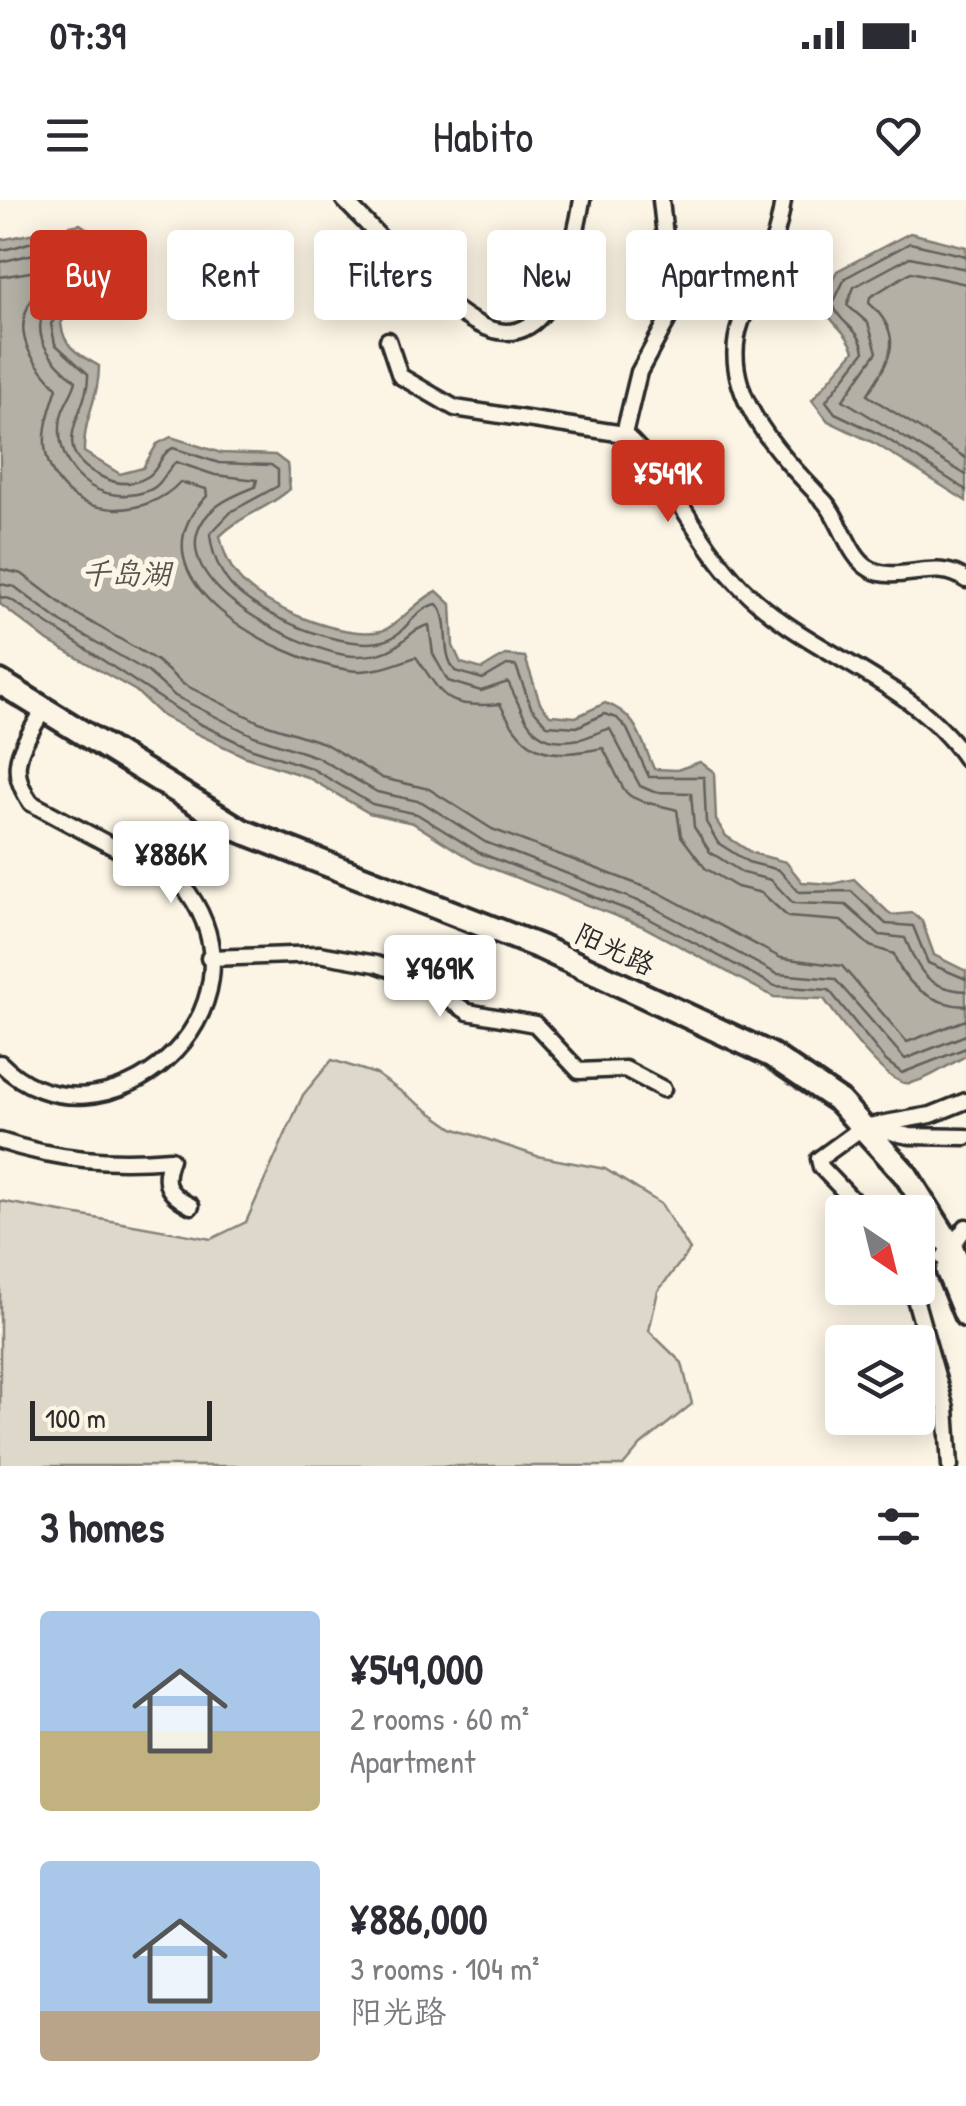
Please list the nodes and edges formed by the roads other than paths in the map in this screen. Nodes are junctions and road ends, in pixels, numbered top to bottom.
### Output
1 (344, 200) edge
2 (582, 200) edge
3 (661, 200) edge
4 (783, 200) edge
5 (388, 340) dead end
6 (624, 434) junction
7 (966, 580) edge
8 (0, 682) edge
9 (0, 696) edge
10 (38, 720) junction
11 (966, 759) edge
12 (210, 958) junction
13 (0, 1063) edge
14 (664, 1089) dead end
15 (966, 1101) edge
16 (857, 1130) junction
17 (966, 1138) edge
18 (0, 1141) edge
19 (848, 1195) edge
20 (904, 1195) edge
21 (192, 1206) dead end
22 (953, 1243) edge
23 (966, 1284) edge
24 (917, 1305) edge
25 (966, 1315) edge
26 (950, 1466) edge

1 - 2 street
3 - 6 street
4 - 7 street
5 - 6 street
6 - 11 street
8 - 16 main road, 阳光路
9 - 10 main road, 阳光路
10 - 12 street
10 - 16 main road, 阳光路
12 - 13 street
12 - 14 street
15 - 16 street
16 - 17 street
16 - 19 street
16 - 20 main road, 阳光路
16 - 22 main road, 阳光路
18 - 21 street
22 - 23 main road, 阳光路
22 - 25 main road, 阳光路
24 - 26 street

